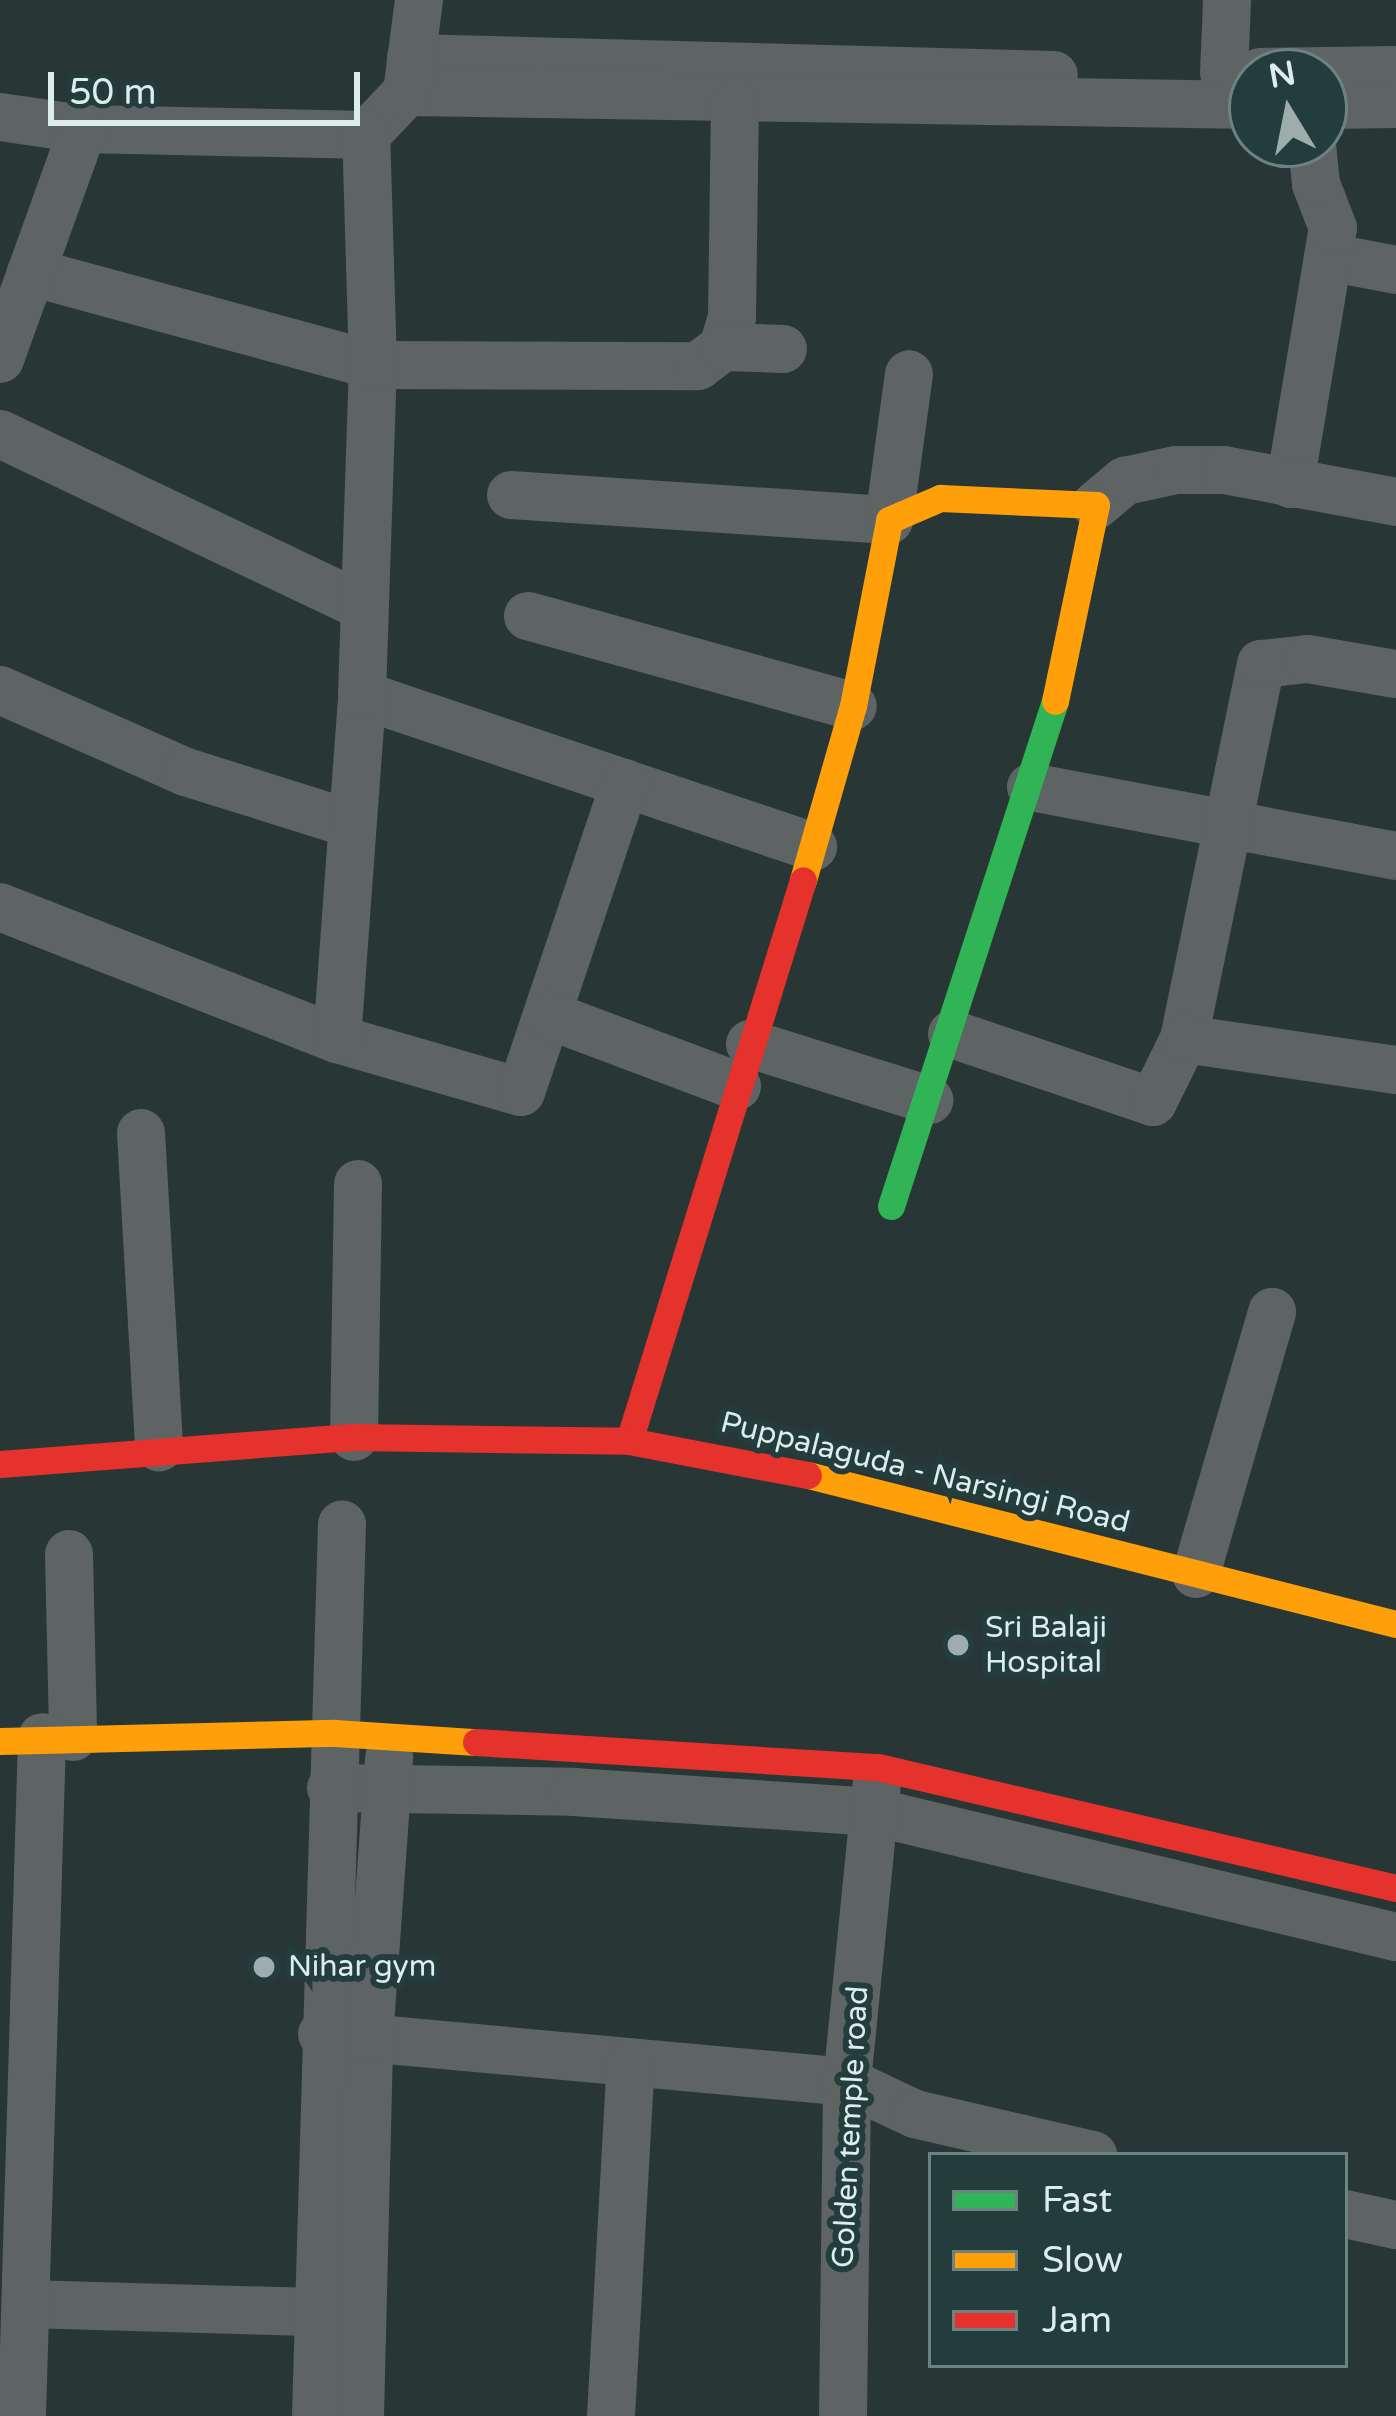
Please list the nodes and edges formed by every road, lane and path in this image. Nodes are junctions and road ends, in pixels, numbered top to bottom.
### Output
1 (419, 0) edge
2 (1227, 0) edge
3 (1239, 48) edge
4 (1396, 70) edge
5 (1348, 71) edge
6 (409, 75) junction
7 (1228, 80) edge
8 (1228, 81) edge
9 (735, 102) junction
10 (1396, 104) edge
11 (1348, 105) edge
12 (0, 117) edge
13 (83, 128) junction
14 (366, 135) junction
15 (1314, 168) edge
16 (1328, 257) junction
17 (1396, 270) edge
18 (32, 272) junction
19 (723, 347) junction
20 (784, 349) dead end
21 (0, 359) edge
22 (373, 365) junction
23 (909, 374) dead end
24 (0, 434) edge
25 (1290, 484) junction
26 (511, 495) dead end
27 (1396, 502) edge
28 (1096, 505) junction
29 (889, 520) junction
30 (364, 607) junction
31 (528, 616) dead end
32 (1396, 674) edge
33 (0, 690) edge
34 (362, 694) junction
35 (853, 706) junction
36 (625, 783) junction
37 (1031, 787) junction
38 (352, 824) junction
39 (1225, 826) junction
40 (813, 847) junction
41 (1396, 856) edge
42 (0, 907) edge
43 (548, 1015) junction
44 (952, 1034) junction
45 (337, 1039) junction
46 (1184, 1039) junction
47 (744, 1065) junction
48 (1396, 1070) edge
49 (929, 1100) junction
50 (141, 1132) dead end
51 (358, 1184) dead end
52 (891, 1206) dead end
53 (1272, 1312) dead end
54 (354, 1437) junction
55 (629, 1441) junction
56 (159, 1447) junction
57 (0, 1464) edge
58 (342, 1524) dead end
59 (69, 1554) dead end
60 (1196, 1574) junction
61 (1396, 1624) edge
62 (335, 1733) junction
63 (391, 1735) junction
64 (38, 1738) edge
65 (331, 1788) junction
66 (386, 1788) junction
67 (876, 1790) junction
68 (1396, 1888) edge
69 (1396, 1937) edge
70 (18, 1964) edge
71 (345, 2037) junction
72 (631, 2063) junction
73 (847, 2081) junction
74 (1080, 2152) edge
75 (1348, 2214) edge
76 (1396, 2225) edge
77 (26, 2304) junction
78 (340, 2312) junction
79 (847, 2415) edge
80 (22, 2416) edge
81 (316, 2416) edge
82 (360, 2416) edge
83 (611, 2416) edge

1 - 6 street
2 - 3 street
4 - 5 street
6 - 7 street
6 - 9 street
6 - 14 street
8 - 9 street
9 - 19 street
10 - 11 street
12 - 13 street
13 - 14 street
13 - 18 street
14 - 22 street
15 - 16 street
16 - 17 street
16 - 25 street
18 - 21 street
18 - 22 street
19 - 20 street
19 - 22 street
22 - 30 street
23 - 29 street
24 - 30 street
25 - 27 street
25 - 28 street
26 - 29 street
28 - 29 street
28 - 37 street
29 - 35 street
30 - 34 street
31 - 35 street
32 - 39 street
33 - 38 street
34 - 36 street
34 - 38 street
35 - 40 street
36 - 40 street
36 - 43 street
37 - 39 street
37 - 44 street
38 - 45 street
39 - 41 street
39 - 46 street
40 - 47 street
42 - 45 street
43 - 45 street
43 - 47 street
44 - 46 street
44 - 49 street
46 - 48 street
47 - 49 street
47 - 55 street
49 - 52 street
50 - 56 street
51 - 54 street
53 - 60 street
54 - 55 street, Puppalaguda - Narsingi Road
54 - 56 street, Puppalaguda - Narsingi Road
55 - 60 street, Puppalaguda - Narsingi Road
56 - 57 street, Puppalaguda - Narsingi Road
58 - 62 street
59 - 64 street
60 - 61 street, Puppalaguda - Narsingi Road
62 - 63 street
62 - 64 street
62 - 65 street
63 - 66 street
63 - 67 street
64 - 70 street
65 - 66 street
65 - 71 street
66 - 67 street
66 - 71 street
67 - 68 street
67 - 69 street
67 - 73 street, Golden temple road
70 - 77 street
71 - 72 street
71 - 78 street
72 - 73 street
72 - 83 street
73 - 74 street
73 - 79 street, Golden temple road
75 - 76 street
77 - 78 street
77 - 80 street
78 - 81 street
78 - 82 street

